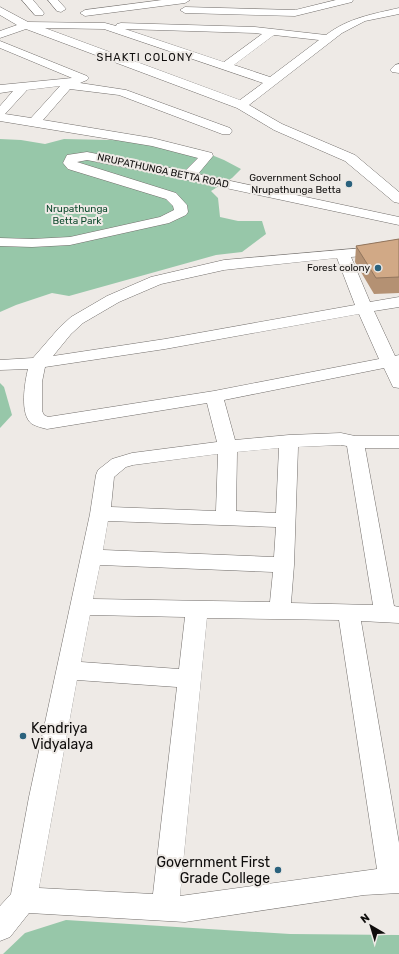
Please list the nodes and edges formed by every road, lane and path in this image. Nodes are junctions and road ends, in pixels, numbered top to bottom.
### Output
1 (27, 0) edge
2 (53, 0) edge
3 (331, 2) edge
4 (133, 3) edge
5 (180, 3) edge
6 (348, 8) edge
7 (61, 9) dead end
8 (0, 10) edge
9 (399, 11) edge
10 (85, 14) dead end
11 (43, 19) junction
12 (362, 19) junction
13 (26, 25) junction
14 (102, 26) junction
15 (151, 26) junction
16 (198, 27) junction
17 (272, 32) junction
18 (128, 34) junction
19 (0, 35) edge
20 (328, 38) junction
21 (66, 40) junction
22 (0, 44) edge
23 (157, 44) junction
24 (94, 50) junction
25 (22, 53) junction
26 (81, 55) dead end
27 (0, 56) edge
28 (69, 60) dead end
29 (122, 60) junction
30 (56, 66) junction
31 (225, 66) junction
32 (273, 82) junction
33 (69, 83) junction
34 (24, 86) junction
35 (1, 89) edge
36 (13, 99) junction
37 (241, 105) junction
38 (0, 113) edge
39 (0, 117) edge
40 (35, 122) junction
41 (226, 131) dead end
42 (188, 176) junction
43 (399, 199) edge
44 (399, 220) edge
45 (0, 242) edge
46 (399, 249) edge
47 (342, 253) junction
48 (399, 302) edge
49 (364, 309) junction
50 (394, 361) edge
51 (38, 363) junction
52 (0, 365) edge
53 (399, 383) edge
54 (214, 396) junction
55 (289, 441) junction
56 (355, 442) junction
57 (399, 442) edge
58 (228, 447) junction
59 (100, 514) junction
60 (227, 519) junction
61 (286, 520) junction
62 (92, 557) junction
63 (284, 565) junction
64 (82, 607) junction
65 (197, 609) junction
66 (280, 610) junction
67 (349, 612) junction
68 (392, 615) edge
69 (69, 670) junction
70 (189, 679) junction
71 (395, 880) edge
72 (23, 900) junction
73 (165, 908) junction
74 (0, 927) edge

1 - 11 street
2 - 7 street
3 - 5 street
3 - 6 street
4 - 5 street
4 - 10 street
4 - 15 street
5 - 16 street
6 - 12 street
8 - 13 street
9 - 12 street
11 - 13 street
11 - 14 street
12 - 20 street
13 - 19 street
13 - 21 street
14 - 15 street
14 - 18 street
14 - 21 street
15 - 16 street
16 - 17 street
17 - 20 street
17 - 31 street
18 - 23 street
18 - 24 street
20 - 32 street
21 - 24 street
22 - 25 street
23 - 29 street
23 - 31 street
24 - 26 street
24 - 29 street
25 - 27 street
25 - 30 street
28 - 30 street
29 - 37 street
30 - 33 street
31 - 32 street
32 - 37 street
33 - 34 street
33 - 40 street
33 - 41 street
34 - 35 street
34 - 36 street
35 - 36 street
36 - 38 street
37 - 43 street
39 - 40 street
40 - 42 street
42 - 44 street, NRUPATHUNGA BETTA ROAD
42 - 45 street, NRUPATHUNGA BETTA ROAD
46 - 47 street
47 - 49 street
47 - 51 street
48 - 49 street
49 - 50 street
49 - 51 street
50 - 53 street
50 - 54 street
51 - 52 street
51 - 54 street
54 - 58 street
55 - 56 street
55 - 58 street
55 - 61 street
56 - 57 street
56 - 68 street
58 - 59 street
58 - 60 street
59 - 60 street
59 - 62 street
60 - 61 street
61 - 63 street
62 - 63 street
62 - 64 street
63 - 66 street
64 - 65 street
64 - 69 street
65 - 66 street
65 - 70 street
66 - 67 street
67 - 68 street
67 - 71 street
69 - 70 street
69 - 72 street
70 - 73 street
71 - 73 street
72 - 73 street
72 - 74 street

